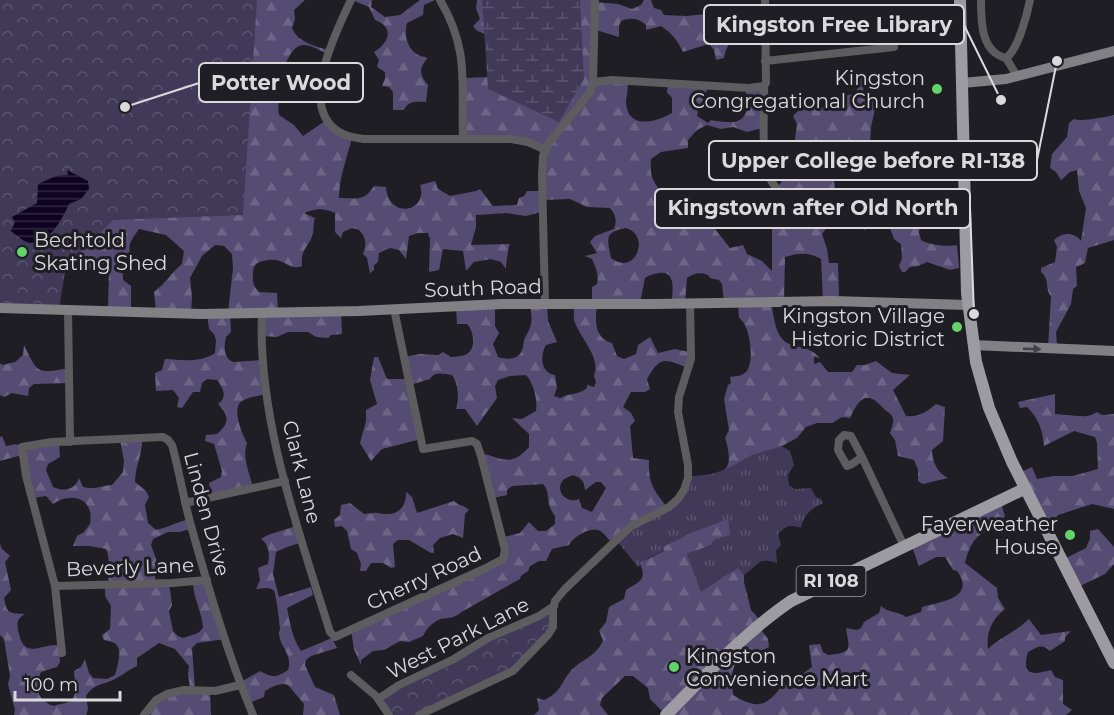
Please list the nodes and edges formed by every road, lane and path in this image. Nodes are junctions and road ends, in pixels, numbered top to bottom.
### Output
1 (351, 0) edge
2 (440, 0) edge
3 (595, 0) edge
4 (765, 0) edge
5 (960, 0) edge
6 (981, 0) edge
7 (1030, 0) edge
8 (894, 47) dead end
9 (1114, 51) edge
10 (1006, 58) junction
11 (765, 61) junction
12 (1017, 76) junction
13 (593, 82) junction
14 (962, 83) junction
15 (764, 86) junction
16 (463, 138) junction
17 (546, 150) junction
18 (966, 199) junction
19 (545, 303) junction
20 (690, 303) junction
21 (968, 305) junction
22 (0, 308) edge
23 (68, 309) junction
24 (394, 309) junction
25 (262, 312) junction
26 (973, 345) junction
27 (1114, 351) edge
28 (70, 442) junction
29 (862, 457) dead end
30 (285, 481) junction
31 (1024, 489) junction
32 (186, 503) junction
33 (904, 546) junction
34 (207, 580) junction
35 (55, 586) junction
36 (554, 606) junction
37 (333, 634) joint
38 (62, 653) dead end
39 (1114, 663) edge
40 (351, 675) dead end
41 (240, 685) junction
42 (378, 699) junction
43 (144, 715) edge
44 (253, 715) edge
45 (389, 715) edge
46 (419, 715) edge
47 (666, 715) edge

1 - 16 street
2 - 16 street
3 - 13 street
4 - 11 street
5 - 14 main road
6 - 10 street
7 - 10 street
8 - 11 street
9 - 12 street
10 - 12 street
11 - 15 street
12 - 14 street
13 - 15 street
13 - 17 street
14 - 18 main road
15 - 18 street
16 - 17 street
17 - 19 street
18 - 21 main road
19 - 20 street, South Road
19 - 24 street, South Road
20 - 21 street, South Road
20 - 36 street
21 - 26 main road
22 - 23 street, South Road
23 - 25 street, South Road
23 - 28 street
24 - 25 street, South Road
24 - 37 street, Cherry Road
25 - 30 street, Clark Lane
26 -> 27 street
26 - 31 main road
28 - 32 street, Linden Drive
28 - 35 street, Linden Drive
29 - 33 street
30 - 32 street
30 - 37 street, Clark Lane
31 - 33 main road, RI 108
31 - 39 main road
32 - 34 street, Linden Drive
33 - 47 main road, RI 108
34 - 35 street, Beverly Lane
34 - 41 street, Linden Drive
35 - 38 street
36 - 42 street, West Park Lane
36 - 46 street
40 - 42 street
41 - 43 street
41 - 44 street, Linden Drive
42 - 45 street

